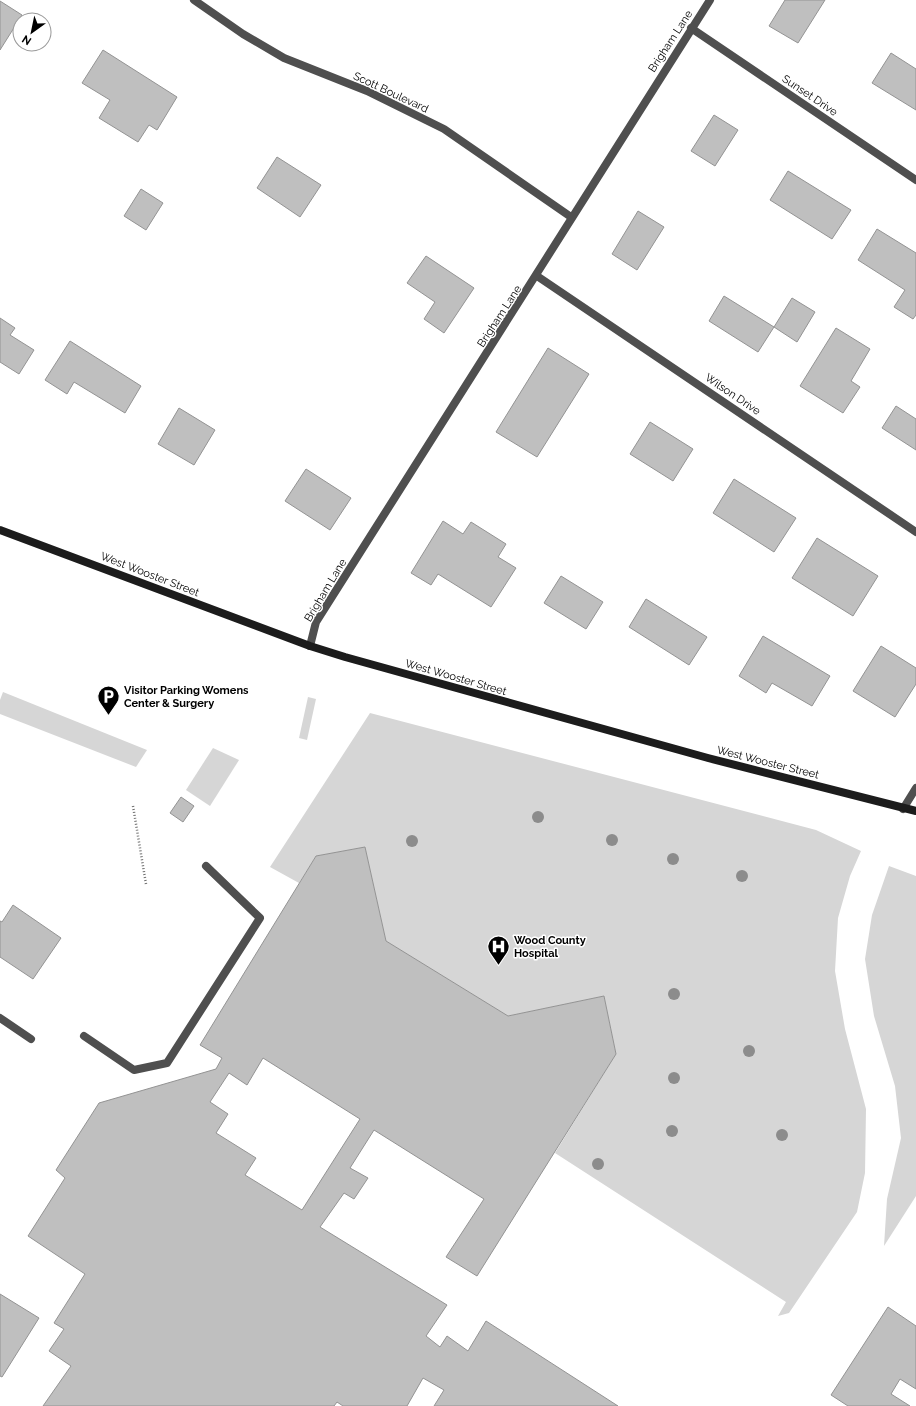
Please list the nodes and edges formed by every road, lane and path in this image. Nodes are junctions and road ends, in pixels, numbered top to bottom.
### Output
1 (194, 0) edge
2 (710, 0) edge
3 (691, 28) junction
4 (916, 180) edge
5 (571, 217) junction
6 (537, 276) junction
7 (0, 530) edge
8 (916, 532) edge
9 (310, 646) junction
10 (916, 788) edge
11 (133, 806) dead end
12 (903, 809) junction
13 (916, 811) edge
14 (206, 866) dead end
15 (146, 884) dead end
16 (0, 1018) edge
17 (84, 1036) dead end
18 (31, 1039) dead end

1 - 5 street, Scott Boulevard
2 - 3 street, Brigham Lane
3 - 4 street, Sunset Drive
3 - 5 street, Brigham Lane
5 - 6 street, Brigham Lane
6 - 8 street, Wilson Drive
6 - 9 street, Brigham Lane
7 - 9 main road, West Wooster Street
9 - 12 main road, West Wooster Street
10 - 12 street
11 - 15 path
12 - 13 main road, West Wooster Street
14 - 17 street
16 - 18 street

